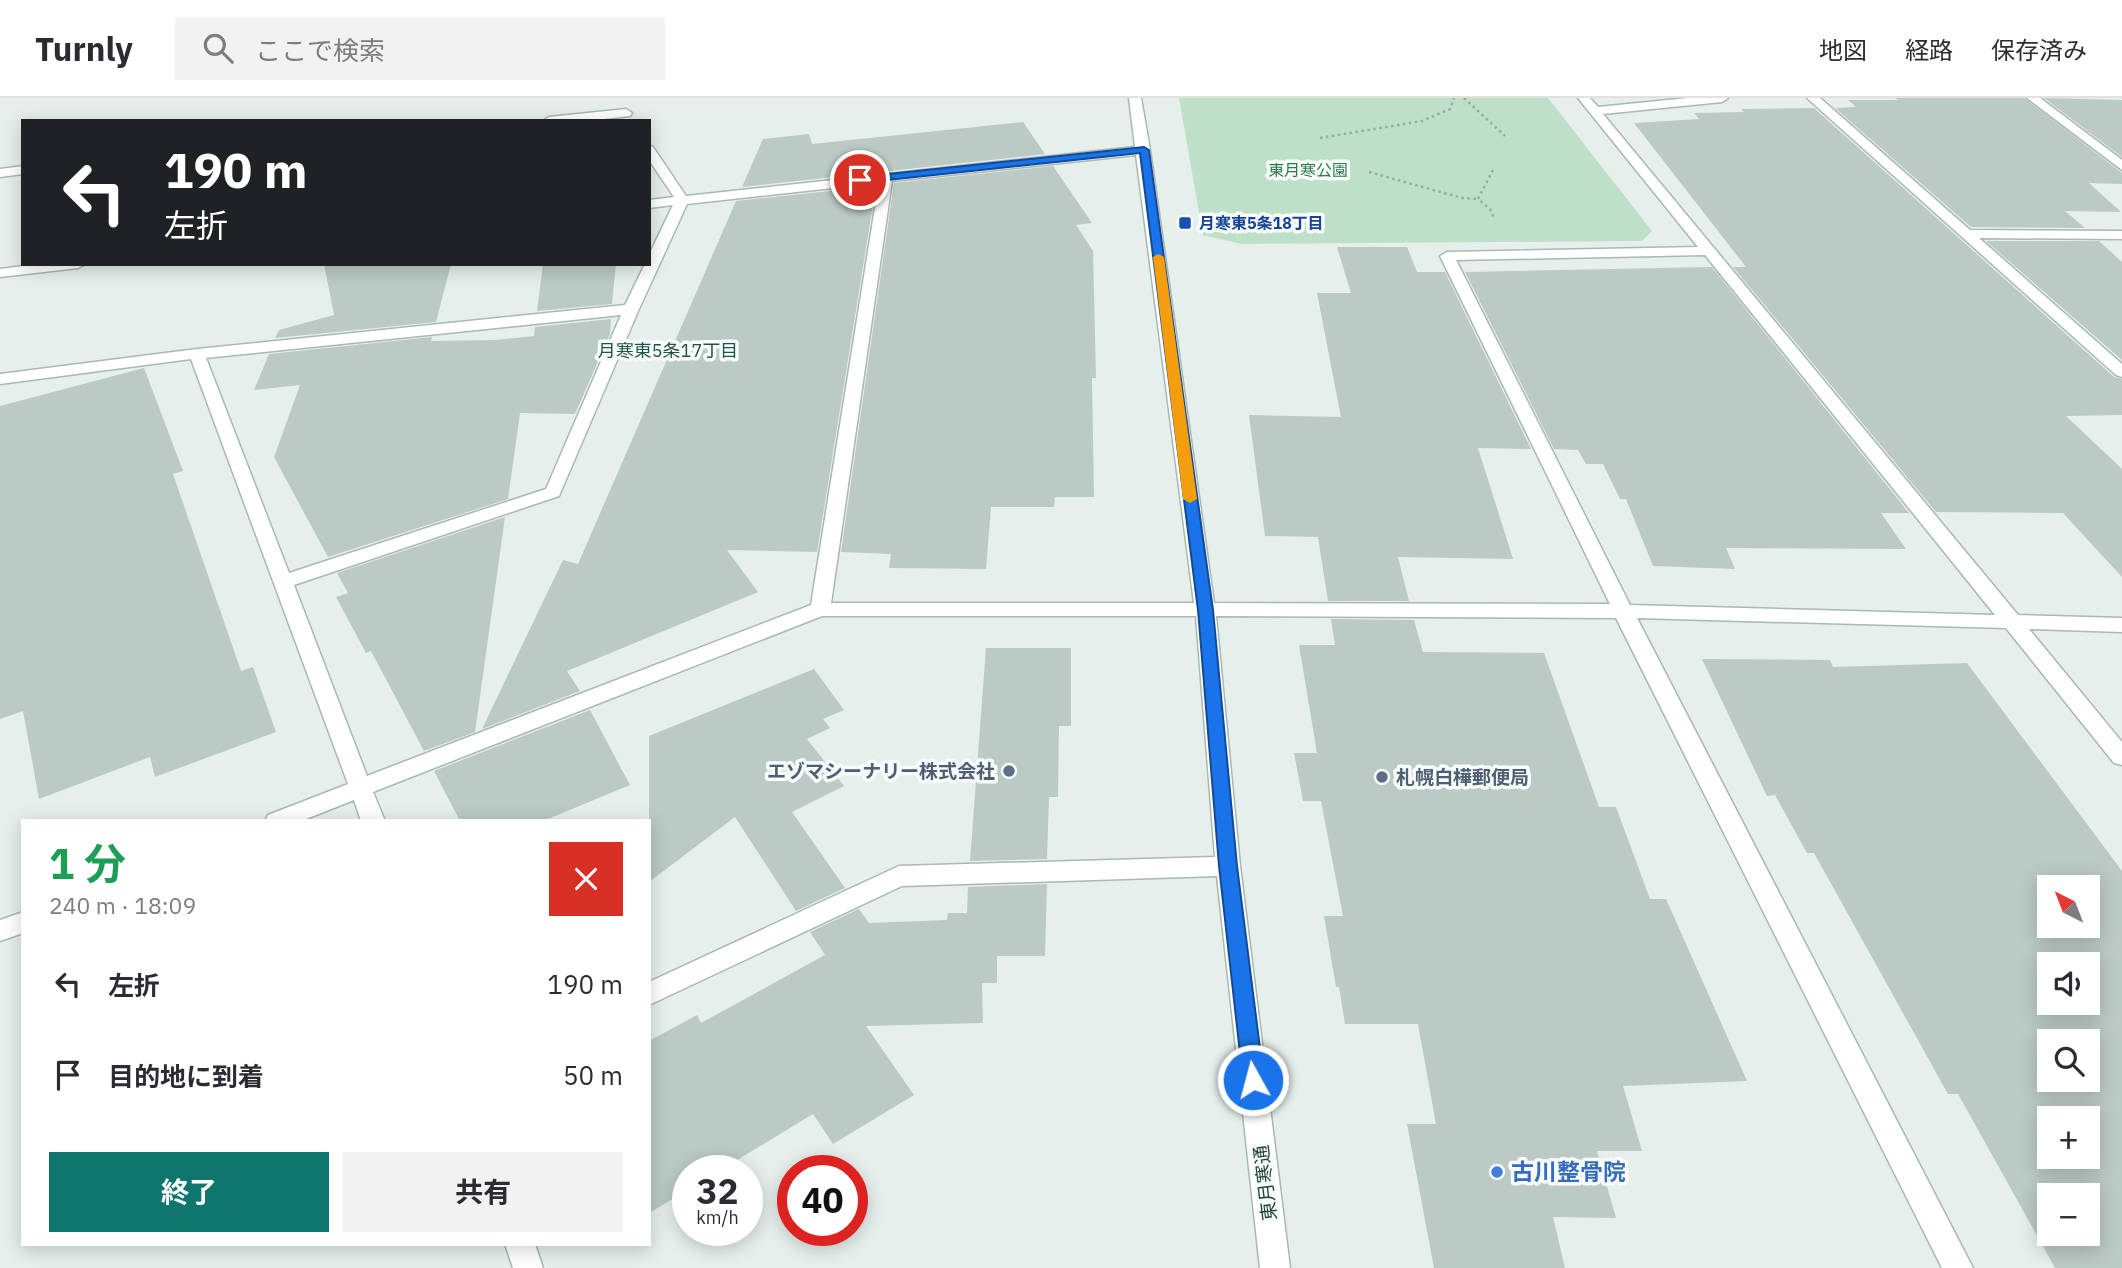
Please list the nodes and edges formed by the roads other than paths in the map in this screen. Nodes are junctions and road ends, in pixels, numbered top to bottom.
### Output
1 (620, 98) edge
2 (1135, 98) edge
3 (1722, 98) edge
4 (1813, 98) edge
5 (2033, 98) edge
6 (1590, 104) edge
7 (629, 117) edge
8 (589, 119) edge
9 (1144, 150) junction
10 (651, 153) edge
11 (2122, 166) edge
12 (21, 170) edge
13 (0, 173) edge
14 (886, 177) junction
15 (681, 200) junction
16 (651, 204) edge
17 (1965, 234) junction
18 (2122, 235) edge
19 (1707, 251) junction
20 (58, 266) edge
21 (0, 272) edge
22 (631, 310) junction
23 (197, 354) junction
24 (2122, 372) edge
25 (0, 379) edge
26 (283, 582) junction
27 (820, 609) junction
28 (1205, 610) junction
29 (1623, 611) junction
30 (2012, 622) junction
31 (2122, 625) edge
32 (2122, 757) edge
33 (361, 787) junction
34 (281, 819) edge
35 (372, 819) edge
36 (1228, 866) junction
37 (21, 923) edge
38 (0, 931) edge
39 (651, 993) edge
40 (521, 1246) edge
41 (528, 1268) edge
42 (1275, 1268) edge
43 (1958, 1268) edge

1 - 7 street
2 - 9 street, 東月寒通
3 - 6 street
4 - 17 street
5 - 11 street
6 - 19 street
7 - 8 street
9 - 14 street
9 - 28 street, 東月寒通
10 - 15 street
12 - 13 street
14 - 15 street
14 - 27 street
15 - 16 street
15 - 22 street
17 - 18 street
17 - 24 street
19 - 29 street
19 - 30 street
20 - 21 street
22 - 23 street
22 - 26 street
23 - 25 street
23 - 26 street
26 - 33 street
27 - 28 street
27 - 33 street
28 - 29 street
28 - 36 street, 東月寒通
29 - 30 street
29 - 43 street
30 - 31 street
30 - 32 street
33 - 34 street
33 - 35 street
36 - 39 street
36 - 42 street, 東月寒通
37 - 38 street
40 - 41 street

